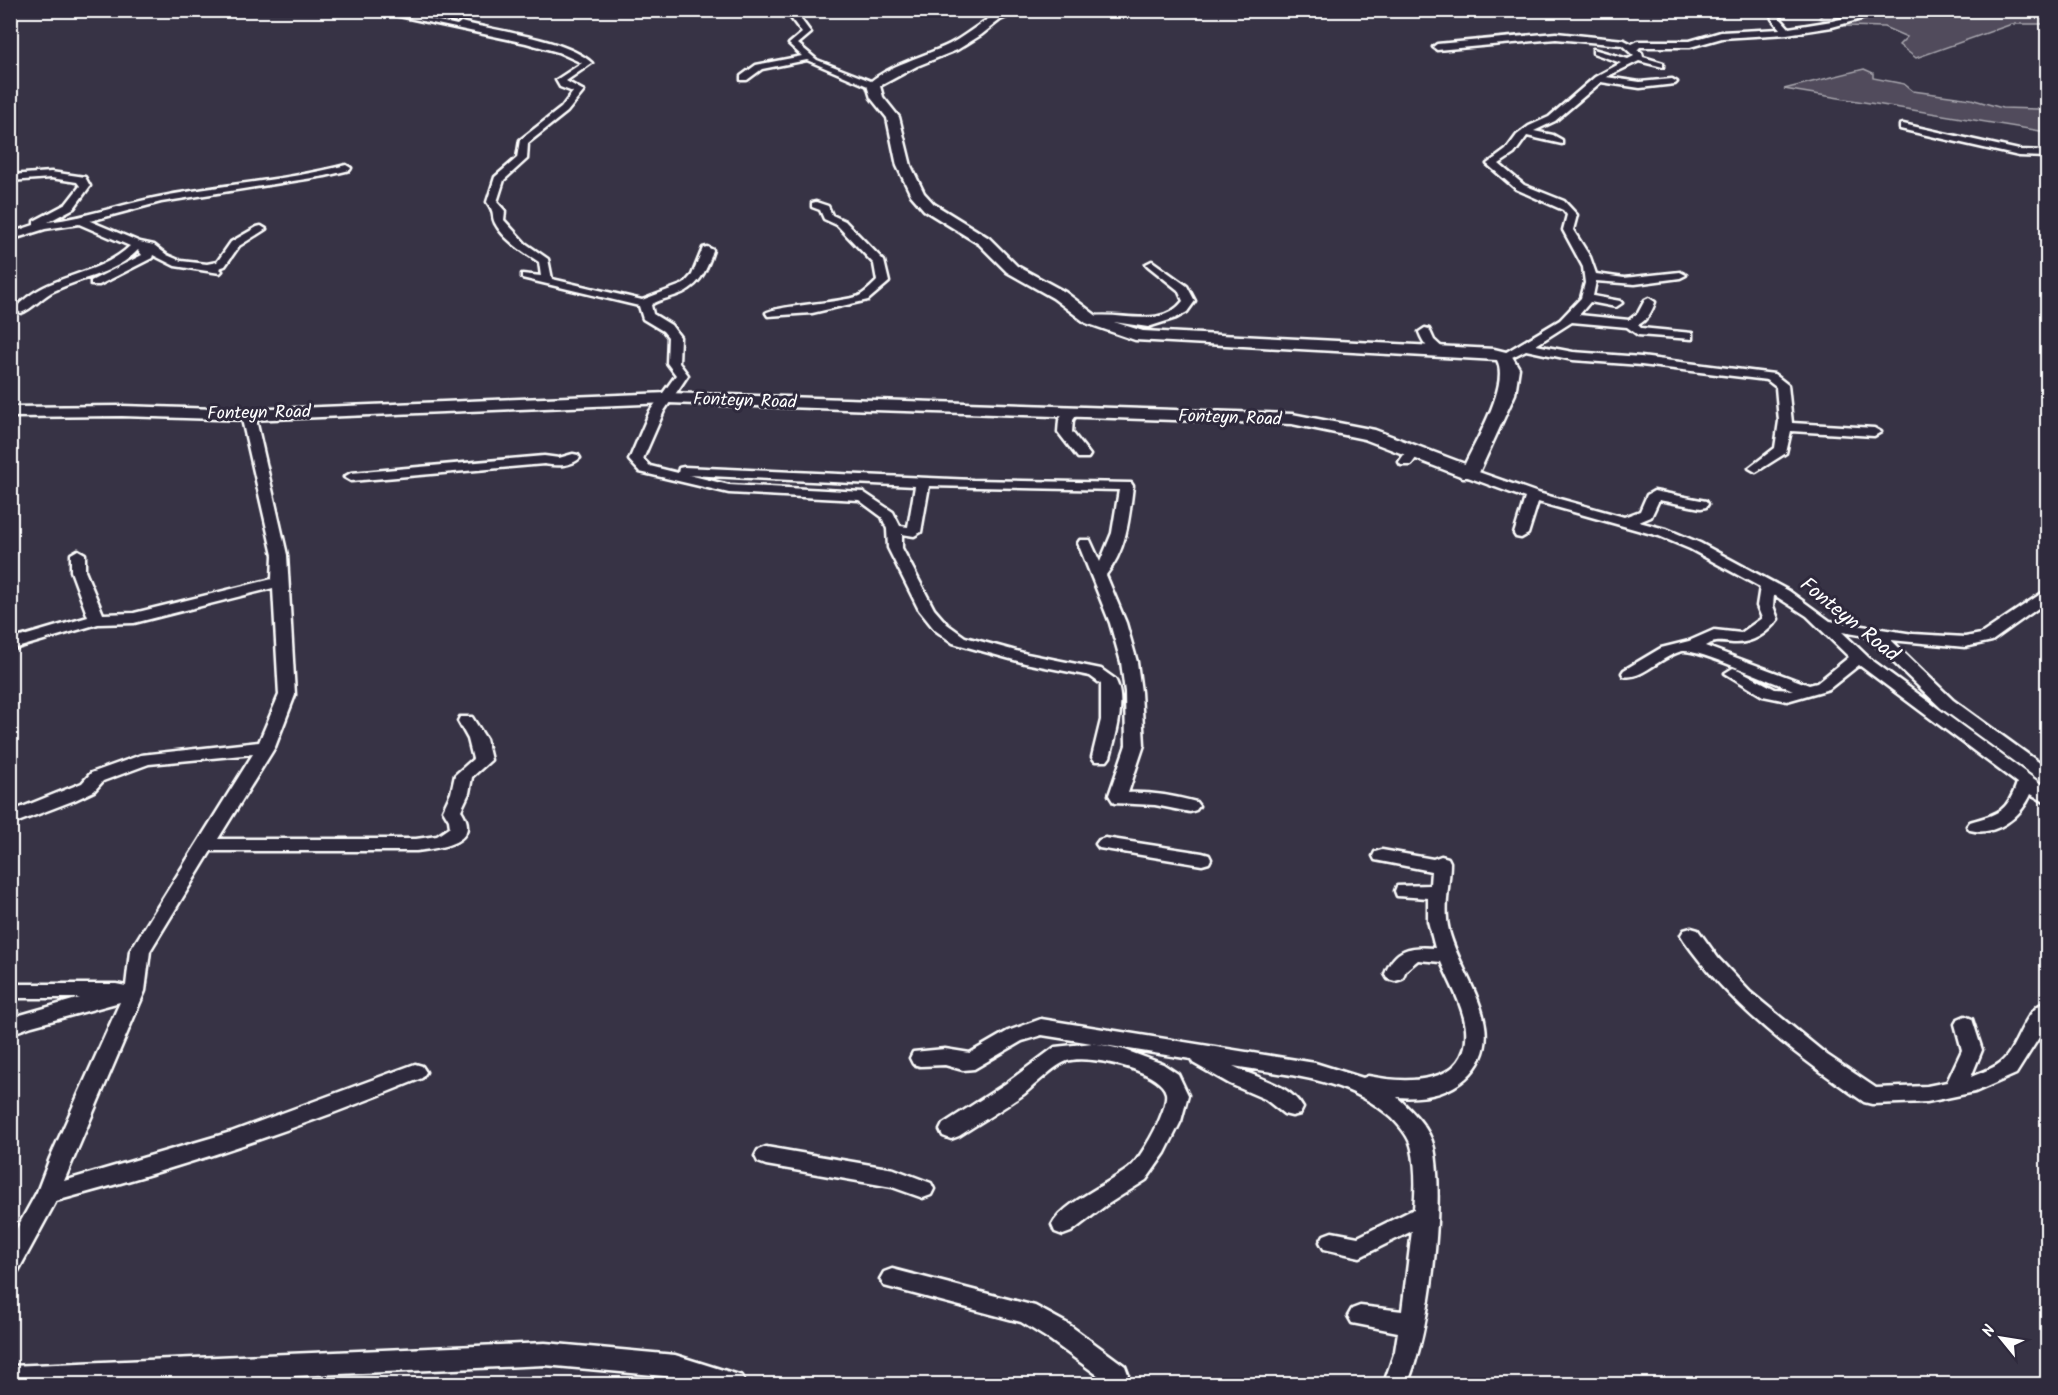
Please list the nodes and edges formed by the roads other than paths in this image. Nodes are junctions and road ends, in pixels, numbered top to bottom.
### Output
1 (375, 10) edge
2 (789, 10) edge
3 (1017, 10) edge
4 (1774, 10) edge
5 (1890, 10) edge
6 (461, 25) dead end
7 (1787, 31) junction
8 (1755, 32) junction
9 (500, 36) junction
10 (1771, 36) dead end
11 (1630, 37) dead end
12 (1645, 43) junction
13 (1437, 47) dead end
14 (1632, 48) junction
15 (1596, 51) dead end
16 (809, 57) junction
17 (1638, 61) junction
18 (1660, 65) dead end
19 (744, 78) dead end
20 (1598, 79) junction
21 (1671, 82) dead end
22 (873, 85) junction
23 (1903, 128) dead end
24 (1526, 133) junction
25 (1558, 142) dead end
26 (2048, 154) edge
27 (346, 168) dead end
28 (10, 178) edge
29 (816, 205) dead end
30 (80, 221) junction
31 (261, 229) dead end
32 (15, 235) edge
33 (136, 245) junction
34 (707, 250) dead end
35 (1152, 264) dead end
36 (1680, 275) dead end
37 (526, 276) dead end
38 (1590, 276) junction
39 (547, 281) junction
40 (95, 283) dead end
41 (1587, 298) junction
42 (1649, 302) dead end
43 (645, 303) junction
44 (1616, 303) dead end
45 (21, 309) dead end
46 (772, 313) dead end
47 (1571, 318) junction
48 (1092, 320) junction
49 (1630, 324) junction
50 (1425, 332) dead end
51 (1688, 336) dead end
52 (1523, 346) junction
53 (1441, 352) junction
54 (1504, 357) junction
55 (668, 398) junction
56 (10, 412) edge
57 (1071, 413) junction
58 (248, 414) junction
59 (1785, 427) junction
60 (1828, 430) junction
61 (1874, 432) dead end
62 (1837, 444) dead end
63 (1083, 455) dead end
64 (573, 458) dead end
65 (1756, 468) dead end
66 (645, 469) junction
67 (1470, 473) junction
68 (351, 477) dead end
69 (923, 482) junction
70 (1533, 496) junction
71 (1701, 504) dead end
72 (1625, 522) junction
73 (894, 529) junction
74 (1521, 534) dead end
75 (1085, 543) dead end
76 (78, 554) dead end
77 (1098, 575) junction
78 (280, 582) junction
79 (1768, 586) junction
80 (2048, 593) edge
81 (97, 619) junction
82 (1824, 624) junction
83 (1872, 633) junction
84 (10, 645) edge
85 (1692, 646) junction
86 (1858, 657) junction
87 (1715, 663) dead end
88 (1630, 673) dead end
89 (1808, 690) junction
90 (466, 721) dead end
91 (266, 747) junction
92 (1101, 757) dead end
93 (2048, 778) edge
94 (2026, 781) junction
95 (2048, 798) edge
96 (1190, 806) dead end
97 (10, 819) edge
98 (1976, 826) dead end
99 (1105, 844) dead end
100 (205, 845) junction
101 (1382, 856) dead end
102 (1202, 859) dead end
103 (1404, 891) dead end
104 (1438, 892) junction
105 (1691, 935) dead end
106 (1449, 956) junction
107 (1395, 974) dead end
108 (10, 991) edge
109 (135, 991) junction
110 (2048, 1008) edge
111 (1965, 1024) dead end
112 (10, 1027) edge
113 (1183, 1050) junction
114 (920, 1058) dead end
115 (415, 1072) dead end
116 (1349, 1080) junction
117 (1955, 1088) junction
118 (1292, 1108) dead end
119 (951, 1130) dead end
120 (766, 1156) dead end
121 (923, 1189) dead end
122 (48, 1194) junction
123 (1425, 1214) junction
124 (1063, 1225) dead end
125 (1332, 1242) dead end
126 (10, 1264) edge
127 (892, 1279) dead end
128 (1360, 1316) dead end
129 (1412, 1322) junction
130 (1116, 1374) dead end
131 (280, 1375) edge
132 (10, 1377) edge
133 (1397, 1380) dead end
134 (733, 1384) edge

1 - 9 street
2 - 16 street
3 - 22 street
4 - 7 street
5 - 7 street
6 - 9 street
7 - 8 street
8 - 10 street
8 - 12 street
9 - 39 street
11 - 12 street
12 - 14 street
13 - 14 street
14 - 17 street
15 - 17 street
16 - 19 street
16 - 22 street
17 - 18 street
17 - 20 street
20 - 21 street
20 - 24 street
22 - 48 street
23 - 26 street
24 - 25 street
24 - 38 street
27 - 30 street
28 - 32 street
29 - 46 street
30 - 32 street
30 - 33 street
31 - 33 street
33 - 40 street
33 - 45 street
34 - 43 street
35 - 48 street
36 - 38 street
37 - 39 street
38 - 41 street
39 - 43 street
41 - 44 street
41 - 47 street
42 - 49 street
43 - 55 street
47 - 49 street
47 - 52 street
48 - 53 street
49 - 51 street
50 - 53 street
52 - 54 street
52 - 59 street
53 - 54 street
54 - 67 street
55 - 57 street, Fonteyn Road
55 - 58 street, Fonteyn Road
55 - 66 street
56 - 58 street, Fonteyn Road
57 - 63 street
57 - 67 street, Fonteyn Road
58 - 78 street
59 - 60 street
59 - 65 street
60 - 61 street
60 - 62 street
64 - 68 street
66 - 69 street
66 - 73 street
67 - 70 street, Fonteyn Road
69 - 73 street
69 - 77 street
70 - 72 street, Fonteyn Road
70 - 74 street
71 - 72 street
72 - 79 street, Fonteyn Road
73 - 92 street
75 - 77 street
76 - 81 street
77 - 96 street
78 - 81 street
78 - 91 street
79 - 82 street, Fonteyn Road
79 - 85 street
80 - 83 street
81 - 84 street
82 - 83 street
82 - 86 street, Fonteyn Road
83 - 93 street
85 - 88 street
85 - 89 street
86 - 89 street
86 - 94 street, Fonteyn Road
87 - 89 street
90 - 100 street
91 - 97 street
91 - 100 street
94 - 95 street, Fonteyn Road
94 - 98 street
99 - 102 street
100 - 109 street
101 - 104 street
103 - 104 street
104 - 106 street
105 - 117 street
106 - 107 street
106 - 116 street
108 - 109 street
109 - 112 street
109 - 122 street
110 - 117 street
111 - 117 street
113 - 114 street
113 - 116 street
113 - 118 street
115 - 122 street
116 - 123 street
119 - 124 street
120 - 121 street
122 - 126 street
123 - 125 street
123 - 129 street
127 - 130 street
128 - 129 street
129 - 133 street
131 - 132 street
131 - 134 street

